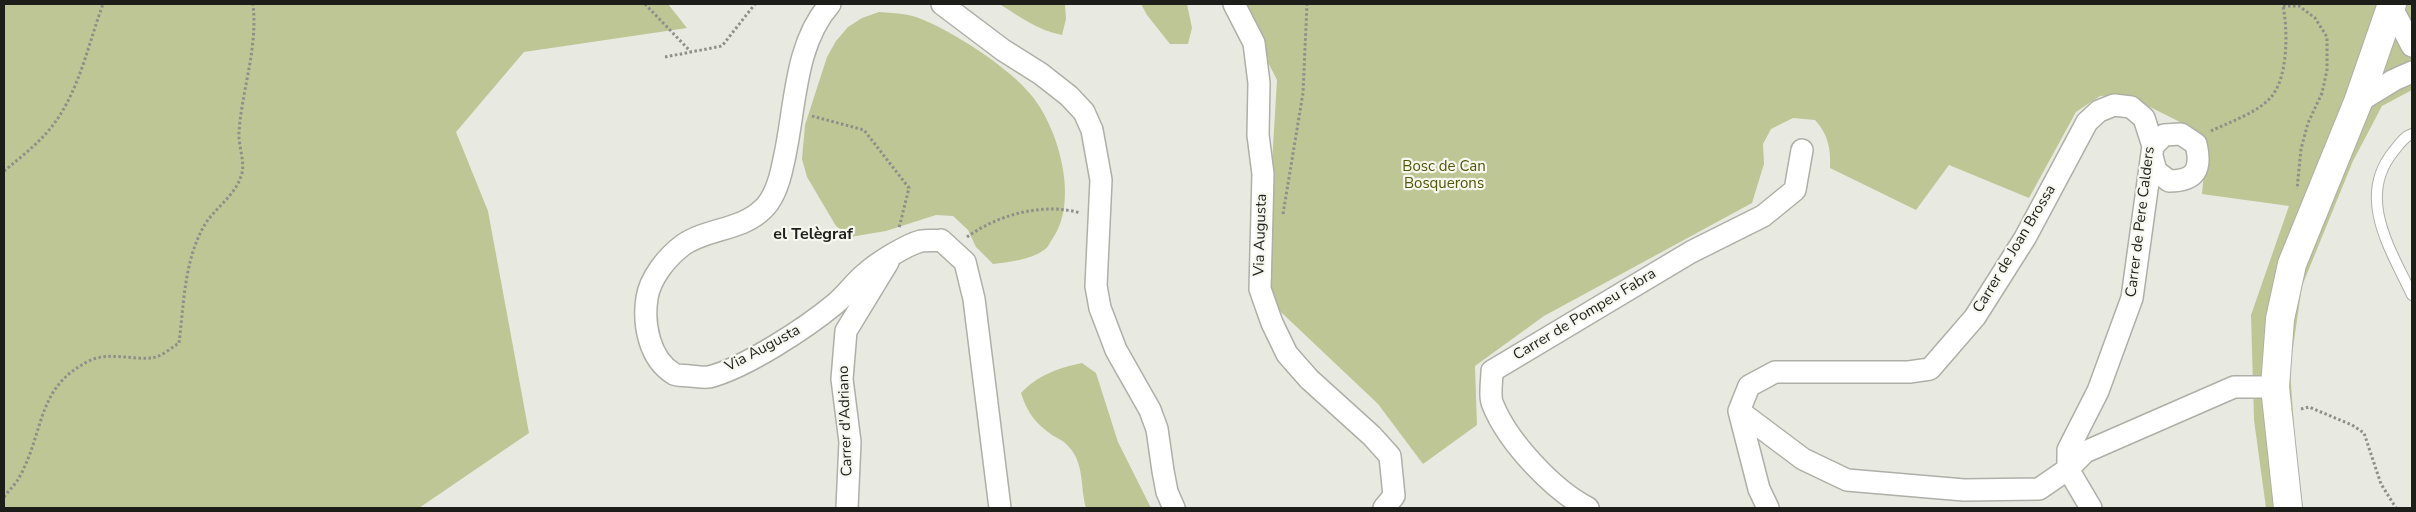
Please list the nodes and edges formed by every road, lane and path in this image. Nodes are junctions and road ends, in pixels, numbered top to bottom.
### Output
1 (103, 4) edge
2 (254, 4) edge
3 (645, 4) edge
4 (755, 4) edge
5 (830, 4) edge
6 (942, 4) edge
7 (1234, 4) edge
8 (1307, 4) edge
9 (2283, 5) edge
10 (2392, 6) edge
11 (2412, 46) edge
12 (691, 52) junction
13 (665, 57) dead end
14 (2412, 72) edge
15 (2358, 102) junction
16 (2114, 105) joint
17 (794, 110) junction
18 (2412, 134) edge
19 (2196, 145) junction
20 (1802, 150) dead end
21 (2152, 151) junction
22 (4, 171) edge
23 (1100, 220) junction
24 (2310, 222) junction
25 (1262, 241) junction
26 (950, 249) junction
27 (892, 256) junction
28 (2412, 295) edge
29 (2275, 387) junction
30 (1739, 411) junction
31 (2298, 415) dead end
32 (2068, 469) junction
33 (4, 497) edge
34 (847, 508) edge
35 (1000, 508) edge
36 (1174, 508) edge
37 (1384, 508) edge
38 (1588, 508) edge
39 (1768, 508) edge
40 (2091, 508) edge
41 (2288, 508) edge
42 (2396, 508) edge

1 - 22 path
2 - 33 path
3 - 12 path
4 - 12 path
5 - 17 street, Via Augusta
6 - 23 street
7 - 25 street, Via Augusta
8 - 25 path
9 - 19 path
9 - 24 path
10 - 11 street
10 - 15 street
12 - 13 path
14 - 15 street
15 - 24 street
16 - 21 street, Carrer de Pere Calders
16 - 30 street, Carrer de Joan Brossa
17 - 27 path
17 - 27 street, Via Augusta
18 - 28 lane
19 - 21 street
19 - 21 street
20 - 38 street, Carrer de Pompeu Fabra
21 - 32 street, Carrer de Pere Calders
23 - 26 path
23 - 36 street
24 - 29 street
25 - 37 street, Via Augusta
26 - 27 street, Via Augusta
26 - 35 street, Via Augusta
27 - 34 street, Carrer d'Adriano
29 - 32 street
29 - 41 street
30 - 32 street
30 - 39 street
31 - 42 path
32 - 40 street

